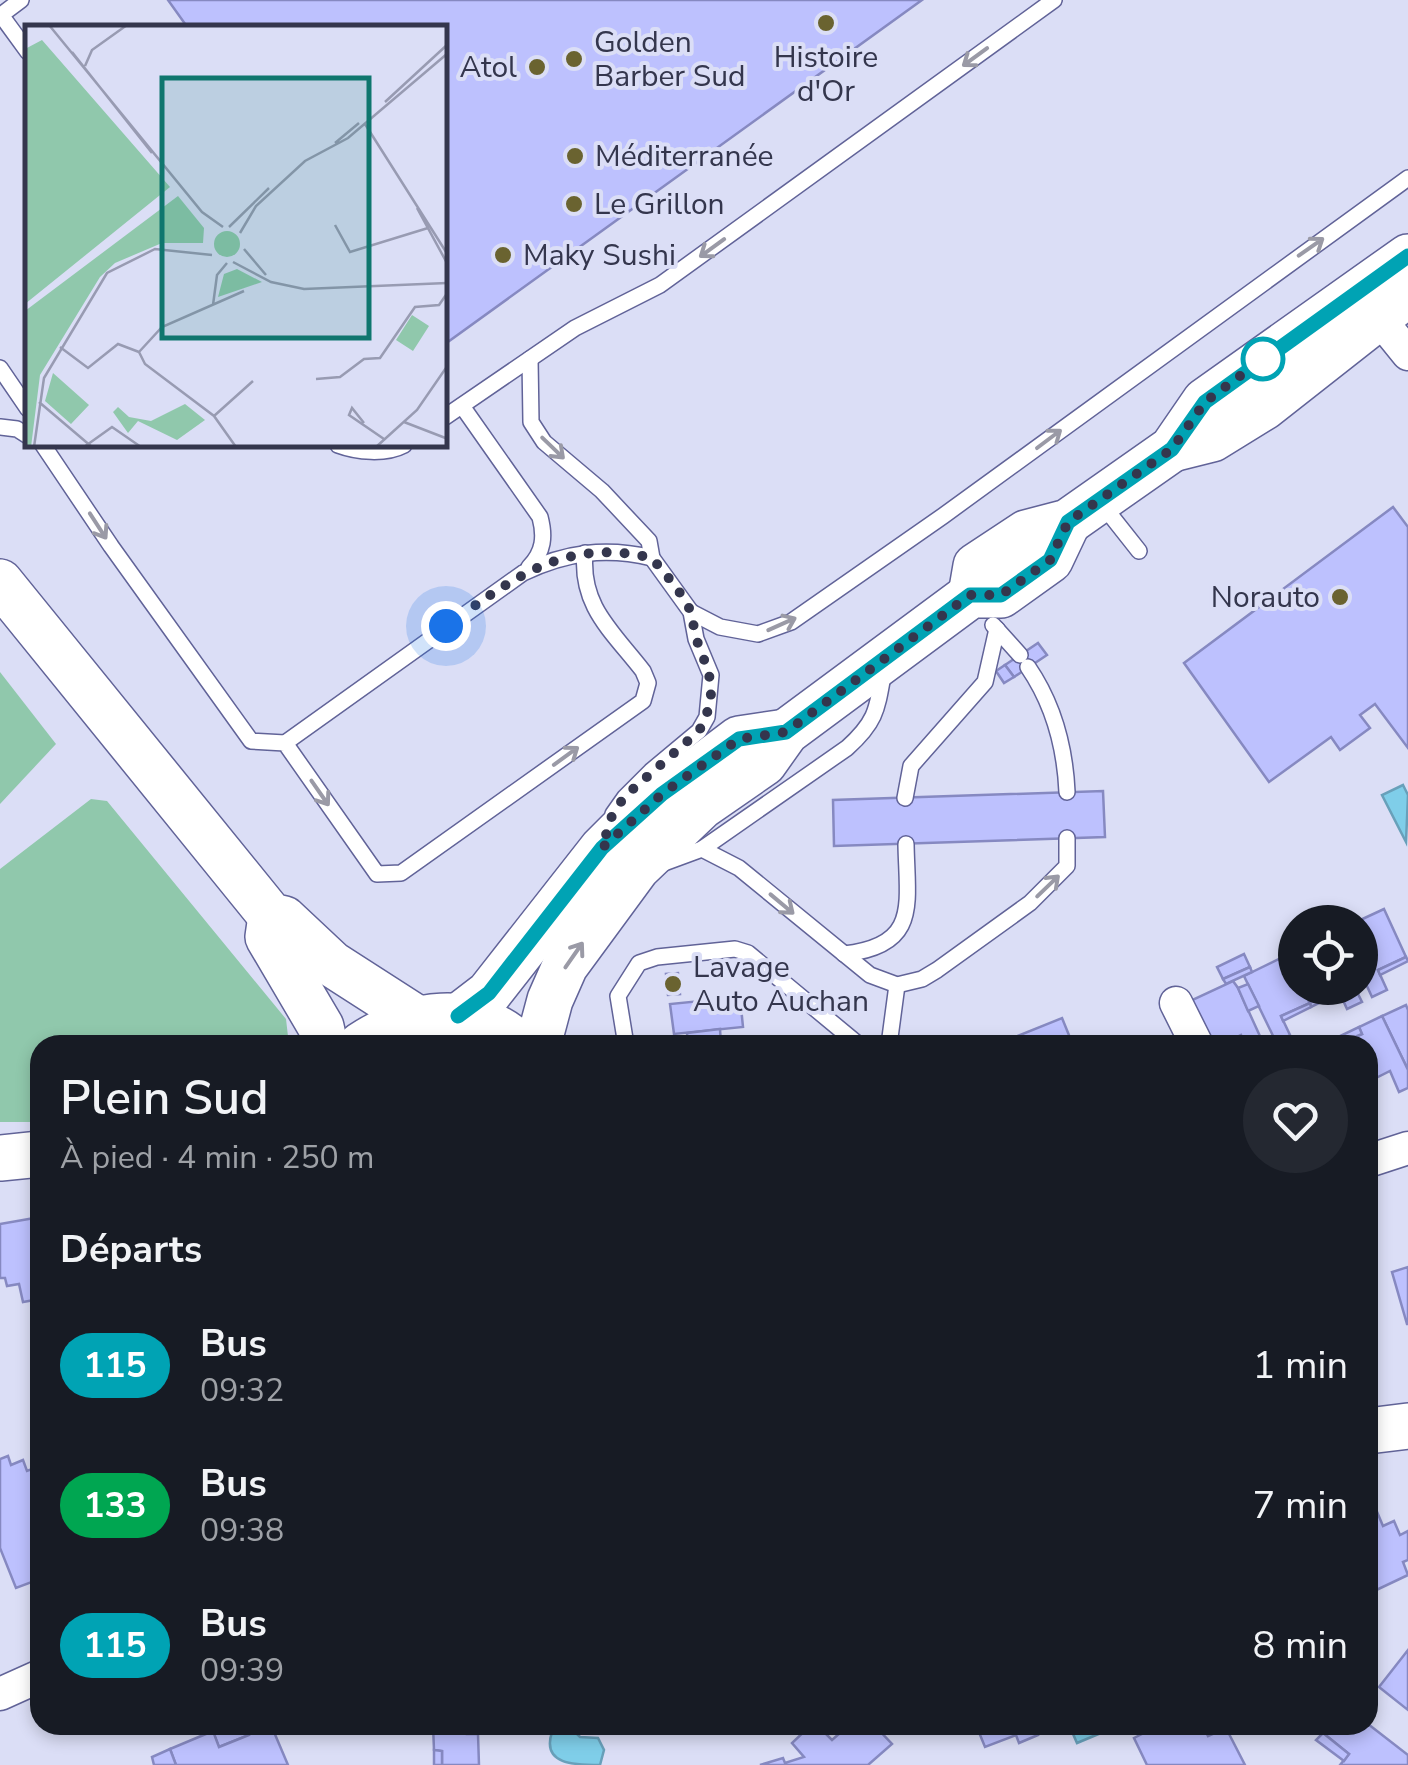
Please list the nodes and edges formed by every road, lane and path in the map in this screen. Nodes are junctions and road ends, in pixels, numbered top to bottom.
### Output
1 (21, 0) edge
2 (1054, 0) edge
3 (25, 48) edge
4 (1408, 178) edge
5 (1408, 256) edge
6 (1393, 305) edge
7 (1408, 354) edge
8 (530, 359) junction
9 (0, 368) edge
10 (25, 405) edge
11 (462, 406) junction
12 (448, 415) edge
13 (0, 426) edge
14 (25, 434) edge
15 (45, 448) edge
16 (348, 448) edge
17 (398, 448) edge
18 (1172, 449) junction
19 (1083, 511) junction
20 (1139, 551) dead end
21 (585, 552) junction
22 (652, 558) junction
23 (523, 573) junction
24 (0, 582) edge
25 (691, 612) junction
26 (984, 612) junction
27 (886, 658) junction
28 (786, 732) junction
29 (285, 743) junction
30 (1066, 792) dead end
31 (905, 798) dead end
32 (1067, 838) dead end
33 (906, 844) dead end
34 (602, 848) junction
35 (702, 849) junction
36 (613, 902) junction
37 (271, 916) junction
38 (844, 954) junction
39 (897, 985) junction
40 (1176, 1003) dead end
41 (437, 1017) junction
42 (323, 1035) edge
43 (376, 1035) edge
44 (504, 1035) edge
45 (541, 1035) edge
46 (624, 1035) edge
47 (846, 1035) edge
48 (890, 1035) edge
49 (1192, 1035) edge
50 (1408, 1148) edge
51 (30, 1155) edge
52 (0, 1158) edge
53 (1378, 1158) edge
54 (1408, 1426) edge
55 (1378, 1429) edge
56 (30, 1680) edge
57 (0, 1694) edge

1 - 3 lane
2 -> 8 lane
25 -> 4 lane
5 - 18 main road
6 - 7 street
6 - 18 main road
8 - 11 lane
8 -> 22 lane
9 - 10 lane
11 - 12 lane
11 - 23 lane
13 - 14 lane
15 -> 29 lane
16 - 17 lane
18 - 19 main road
19 - 20 lane
19 - 26 main road
21 - 22 lane
21 - 23 lane
29 -> 21 lane
22 - 25 lane
23 - 29 lane
24 - 37 main road
25 - 34 lane
26 - 27 main road
26 - 30 lane
26 - 31 lane
27 - 28 main road
27 - 35 lane
28 - 34 main road
28 - 36 main road
39 -> 32 lane
33 - 38 lane
34 - 41 main road
35 - 36 lane
35 -> 38 lane
45 -> 36 main road
37 - 41 main road
37 - 42 main road
38 - 39 lane
39 - 48 lane
40 - 49 street
41 - 43 main road
41 - 44 main road
46 - 47 lane
50 - 53 street
51 - 52 main road
54 - 55 main road
56 - 57 street

